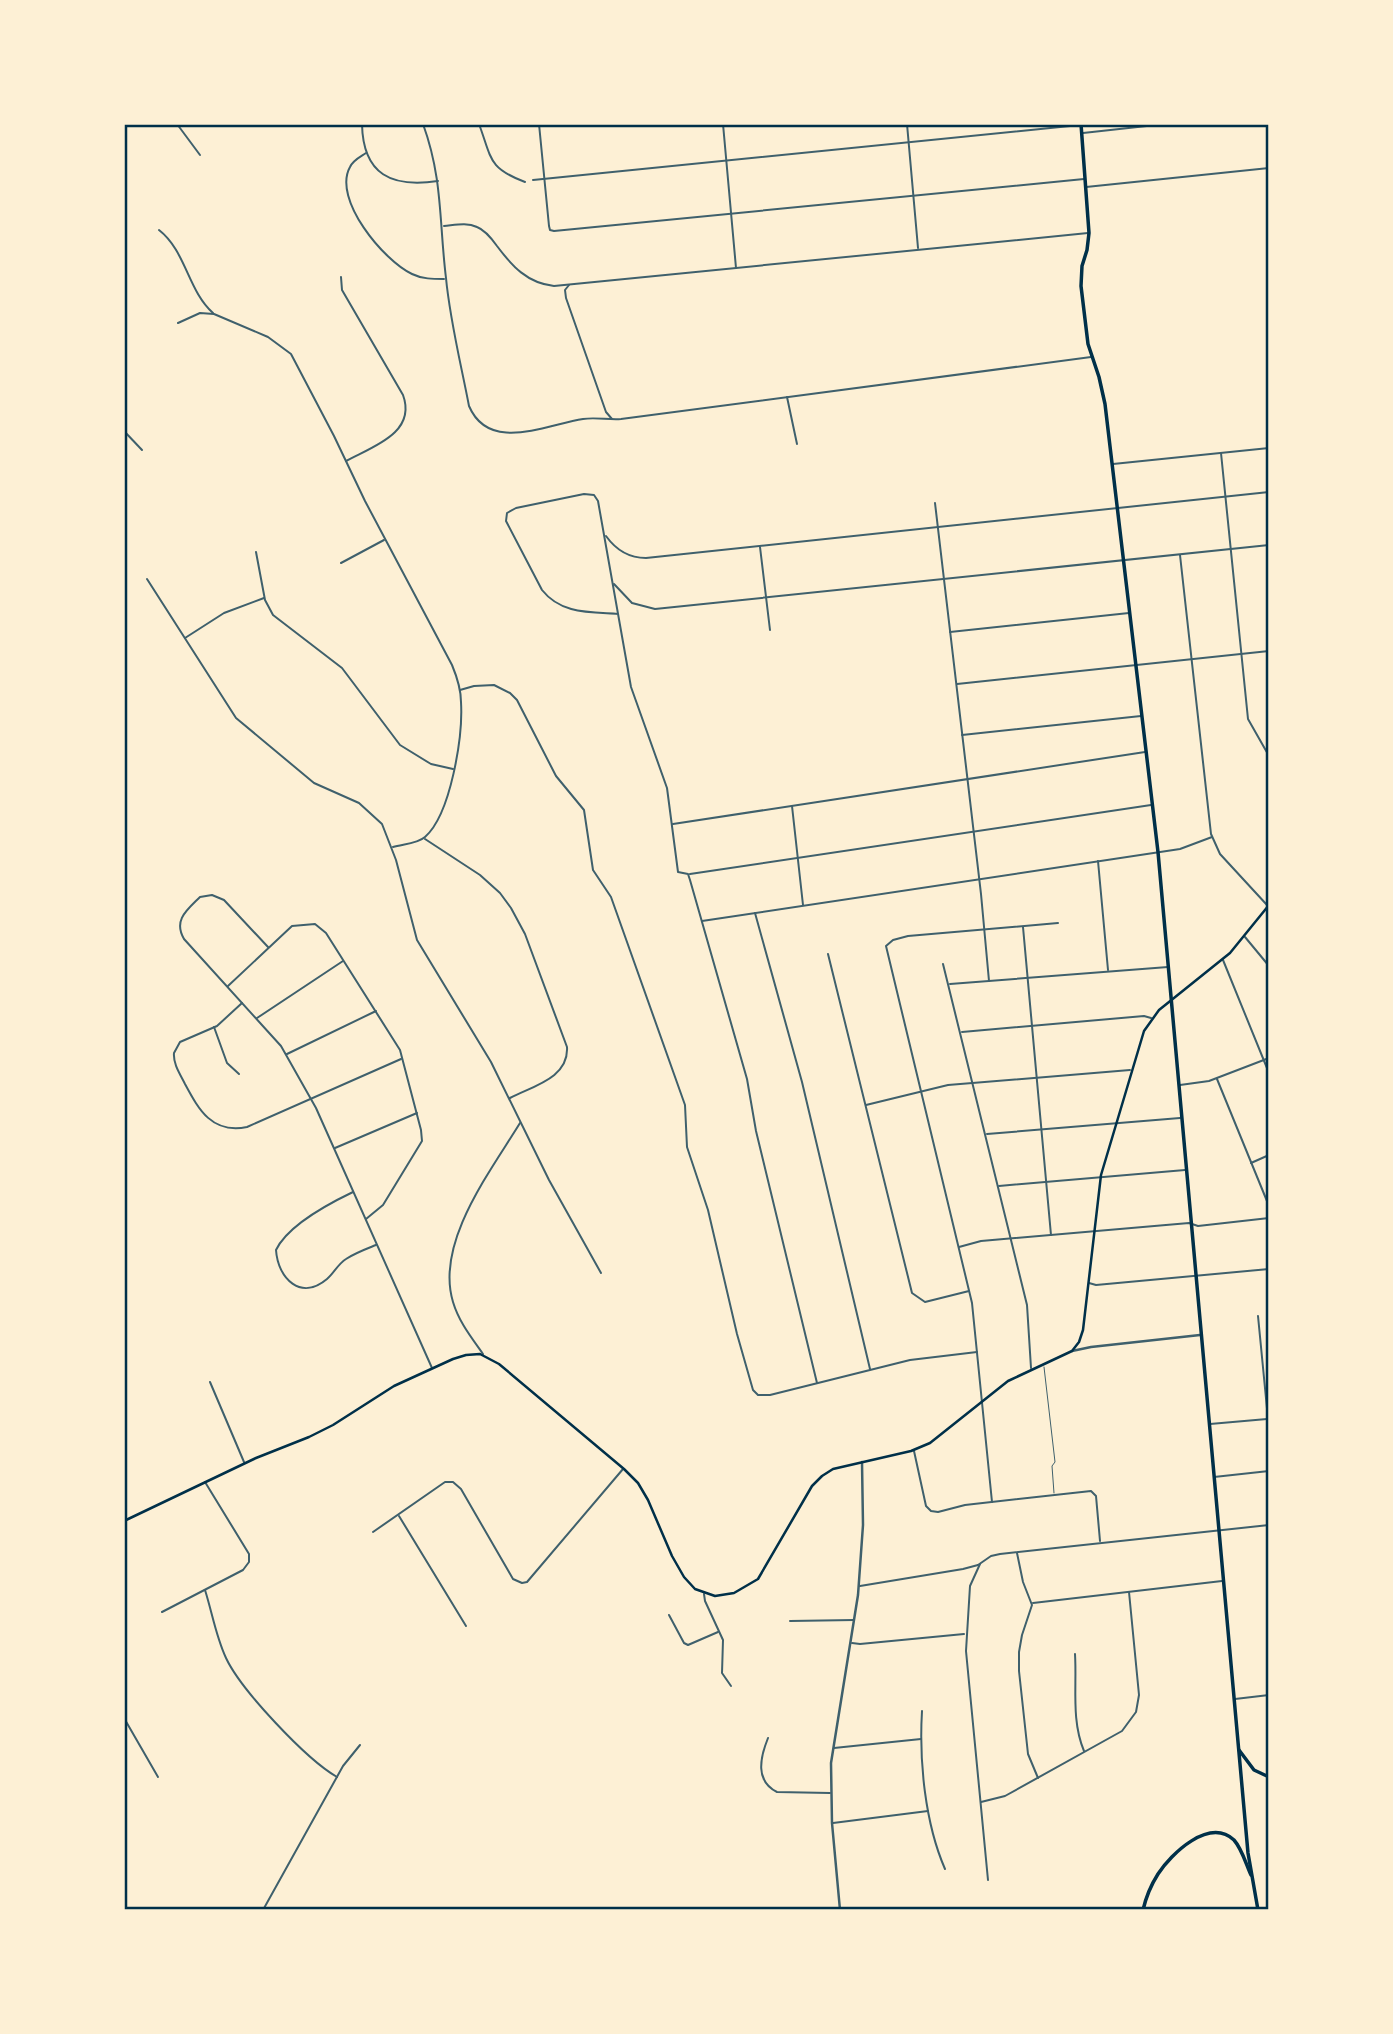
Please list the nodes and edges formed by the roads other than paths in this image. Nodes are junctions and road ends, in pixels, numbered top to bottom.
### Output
1 (177, 124) edge
2 (362, 124) edge
3 (423, 124) edge
4 (479, 124) edge
5 (539, 124) edge
6 (723, 124) edge
7 (906, 124) edge
8 (1165, 124) edge
9 (1081, 125) edge
10 (1082, 133) junction
11 (908, 141) junction
12 (366, 153) junction
13 (200, 155) dead end
14 (727, 160) junction
15 (1269, 168) edge
16 (544, 178) junction
17 (1085, 179) junction
18 (533, 180) dead end
19 (438, 181) junction
20 (525, 182) dead end
21 (1086, 187) junction
22 (914, 196) junction
23 (732, 214) junction
24 (443, 226) junction
25 (159, 230) dead end
26 (1089, 233) junction
27 (919, 250) junction
28 (736, 269) junction
29 (341, 277) dead end
30 (446, 279) junction
31 (570, 284) junction
32 (214, 314) junction
33 (178, 323) dead end
34 (1092, 357) junction
35 (786, 397) junction
36 (613, 419) junction
37 (124, 431) edge
38 (797, 444) dead end
39 (1269, 448) edge
40 (142, 450) dead end
41 (1220, 453) junction
42 (345, 461) junction
43 (1112, 465) junction
44 (1269, 492) edge
45 (1225, 497) junction
46 (935, 503) dead end
47 (1117, 508) junction
48 (937, 527) junction
49 (604, 533) junction
50 (385, 540) junction
51 (1269, 545) edge
52 (760, 546) junction
53 (1230, 549) junction
54 (256, 552) dead end
55 (1180, 554) junction
56 (1123, 560) junction
57 (341, 563) dead end
58 (147, 579) dead end
59 (943, 579) junction
60 (612, 583) junction
61 (264, 598) junction
62 (766, 598) junction
63 (1130, 612) junction
64 (618, 614) junction
65 (770, 630) dead end
66 (949, 632) junction
67 (184, 638) junction
68 (1269, 651) edge
69 (1241, 653) junction
70 (1192, 659) junction
71 (1136, 664) junction
72 (956, 684) junction
73 (460, 690) junction
74 (1142, 716) junction
75 (962, 735) junction
76 (1146, 752) junction
77 (1269, 756) edge
78 (454, 769) junction
79 (967, 779) junction
80 (1152, 805) junction
81 (792, 806) junction
82 (673, 824) junction
83 (974, 831) junction
84 (1212, 837) junction
85 (423, 838) junction
86 (392, 847) junction
87 (1158, 852) junction
88 (797, 857) junction
89 (1098, 861) junction
90 (688, 874) junction
91 (979, 879) junction
92 (803, 906) junction
93 (1268, 908) edge
94 (755, 913) junction
95 (702, 921) junction
96 (1058, 923) dead end
97 (1023, 926) junction
98 (984, 929) junction
99 (1244, 936) junction
100 (268, 947) junction
101 (828, 954) dead end
102 (1222, 959) junction
103 (344, 961) junction
104 (943, 964) dead end
105 (1269, 966) edge
106 (1169, 967) junction
107 (1108, 971) junction
108 (1028, 978) junction
109 (989, 981) junction
110 (948, 984) junction
111 (228, 987) junction
112 (1171, 1002) junction
113 (242, 1003) junction
114 (376, 1011) junction
115 (256, 1019) junction
116 (1152, 1019) junction
117 (1034, 1026) junction
118 (214, 1027) junction
119 (960, 1032) junction
120 (286, 1054) junction
121 (1269, 1058) edge
122 (402, 1059) junction
123 (1263, 1060) junction
124 (1131, 1070) junction
125 (1269, 1073) edge
126 (239, 1074) dead end
127 (1037, 1078) junction
128 (1216, 1079) junction
129 (973, 1083) junction
130 (1178, 1086) junction
131 (921, 1092) junction
132 (509, 1098) junction
133 (312, 1100) junction
134 (866, 1105) junction
135 (417, 1113) junction
136 (1181, 1118) junction
137 (520, 1122) junction
138 (1115, 1124) junction
139 (1042, 1130) junction
140 (985, 1135) junction
141 (334, 1148) junction
142 (1269, 1155) edge
143 (1251, 1163) junction
144 (1186, 1170) junction
145 (1100, 1178) junction
146 (1046, 1182) junction
147 (998, 1186) junction
148 (354, 1192) junction
149 (1269, 1206) edge
150 (1269, 1218) edge
151 (366, 1219) junction
152 (1191, 1224) junction
153 (1093, 1231) junction
154 (1051, 1235) junction
155 (1010, 1238) junction
156 (377, 1244) junction
157 (959, 1247) junction
158 (1269, 1269) edge
159 (601, 1273) dead end
160 (1195, 1277) junction
161 (1088, 1282) junction
162 (969, 1291) junction
163 (1258, 1316) dead end
164 (1200, 1335) junction
165 (1072, 1351) junction
166 (977, 1352) junction
167 (483, 1355) junction
168 (1044, 1363) junction
169 (1031, 1368) junction
170 (433, 1369) junction
171 (870, 1370) junction
172 (210, 1382) dead end
173 (817, 1383) junction
174 (982, 1400) junction
175 (1268, 1419) edge
176 (1209, 1424) junction
177 (914, 1450) junction
178 (862, 1462) junction
179 (244, 1463) junction
180 (624, 1469) junction
181 (1269, 1471) edge
182 (1214, 1477) junction
183 (205, 1481) junction
184 (1055, 1495) junction
185 (992, 1502) junction
186 (398, 1515) junction
187 (124, 1521) edge
188 (1269, 1525) edge
189 (1219, 1529) junction
190 (373, 1532) dead end
191 (1100, 1543) junction
192 (1017, 1552) junction
193 (981, 1564) junction
194 (1223, 1581) junction
195 (859, 1586) junction
196 (205, 1590) junction
197 (1129, 1592) junction
198 (704, 1593) junction
199 (1032, 1603) junction
200 (162, 1612) dead end
201 (669, 1615) dead end
202 (855, 1620) junction
203 (790, 1621) dead end
204 (466, 1626) dead end
205 (719, 1631) junction
206 (965, 1634) junction
207 (851, 1643) junction
208 (1075, 1654) dead end
209 (731, 1686) dead end
210 (1269, 1695) edge
211 (1234, 1699) junction
212 (922, 1711) dead end
213 (124, 1718) edge
214 (768, 1738) dead end
215 (921, 1739) junction
216 (360, 1745) dead end
217 (833, 1748) junction
218 (1239, 1750) junction
219 (1084, 1752) junction
220 (158, 1777) dead end
221 (337, 1777) junction
222 (1269, 1777) edge
223 (1038, 1778) junction
224 (831, 1793) junction
225 (980, 1802) junction
226 (928, 1811) junction
227 (832, 1823) junction
228 (945, 1869) dead end
229 (1251, 1875) junction
230 (988, 1880) dead end
231 (263, 1910) edge
232 (840, 1910) edge
233 (1143, 1910) edge
234 (1258, 1910) edge

1 - 13 street
2 - 12 street
3 - 19 street
4 - 20 street
5 - 16 street
6 - 14 street
7 - 11 street
8 - 10 street
9 - 10 main road
9 - 11 street
10 - 17 main road
11 - 14 street
11 - 22 street
12 - 19 street
12 - 30 street
14 - 16 street
14 - 23 street
15 - 21 street
16 - 18 street
16 - 23 street
17 - 21 main road
17 - 22 street
19 - 24 street
21 - 26 main road
22 - 23 street
22 - 27 street
23 - 28 street
24 - 30 street
24 - 31 street
25 - 32 street
26 - 27 street
26 - 34 main road
27 - 28 street
28 - 31 street
29 - 42 street
30 - 36 street
31 - 36 street
32 - 33 street
32 - 42 street
34 - 35 street
34 - 43 main road
35 - 36 street
35 - 38 street
37 - 40 street
39 - 41 street
41 - 43 street
41 - 45 street
42 - 50 street
43 - 47 main road
44 - 45 street
45 - 47 street
45 - 53 street
46 - 48 street
47 - 48 street
47 - 56 main road
48 - 52 street
48 - 59 street
49 - 52 street
49 - 60 street
49 - 64 street
50 - 57 street
50 - 73 street
51 - 53 street
52 - 62 street
53 - 55 street
53 - 69 street
54 - 61 street
55 - 56 street
55 - 70 street
56 - 59 street
56 - 63 main road
58 - 67 street
59 - 62 street
59 - 66 street
60 - 62 street
60 - 64 street
61 - 67 street
61 - 78 street
62 - 65 street
63 - 66 street
63 - 71 main road
64 - 82 street
66 - 72 street
67 - 86 street
68 - 69 street
69 - 70 street
69 - 77 street
70 - 71 street
70 - 84 street
71 - 72 street
71 - 74 main road
72 - 75 street
73 - 78 street
73 - 173 street
74 - 75 street
74 - 76 main road
75 - 79 street
76 - 79 street
76 - 80 main road
78 - 85 street
79 - 81 street
79 - 83 street
80 - 83 street
80 - 87 main road
81 - 82 street
81 - 88 street
82 - 90 street
83 - 88 street
83 - 91 street
84 - 87 street
84 - 93 street
85 - 86 street
85 - 132 street
86 - 132 street
87 - 89 street
87 - 106 main road
88 - 90 street
88 - 92 street
89 - 91 street
89 - 107 street
90 - 95 street
91 - 92 street
91 - 98 street
92 - 94 street
93 - 99 main road
94 - 95 street
94 - 171 street
95 - 173 street
96 - 97 street
97 - 98 street
97 - 108 street
98 - 109 street
98 - 131 street
99 - 102 main road
99 - 105 street
100 - 103 street
100 - 111 street
100 - 111 street
101 - 134 street
102 - 112 main road
102 - 123 street
103 - 114 street
103 - 115 street
104 - 110 street
106 - 107 street
106 - 112 main road
107 - 108 street
108 - 109 street
108 - 117 street
109 - 110 street
110 - 119 street
111 - 113 street
112 - 116 main road
112 - 130 main road
113 - 115 street
113 - 118 street
114 - 120 street
114 - 122 street
115 - 120 street
116 - 117 street
116 - 124 main road
117 - 119 street
117 - 127 street
118 - 126 street
118 - 133 street
119 - 129 street
120 - 133 street
121 - 123 street
122 - 133 street
122 - 135 street
123 - 125 street
123 - 128 street
124 - 127 street
124 - 138 main road
127 - 129 street
127 - 139 street
128 - 130 street
128 - 143 street
129 - 131 street
129 - 140 street
130 - 136 main road
131 - 134 street
131 - 157 street
132 - 137 street
133 - 141 street
134 - 162 street
135 - 141 street
135 - 151 street
136 - 138 street
136 - 144 main road
137 - 159 street
137 - 167 street
138 - 139 street
138 - 145 main road
139 - 140 street
139 - 146 street
140 - 147 street
141 - 148 street
142 - 143 street
143 - 149 street
144 - 145 street
144 - 152 main road
145 - 146 street
145 - 153 main road
146 - 147 street
146 - 154 street
147 - 155 street
148 - 151 street
148 - 156 street
150 - 152 street
151 - 156 street
152 - 153 street
152 - 160 main road
153 - 154 street
153 - 161 main road
154 - 155 street
155 - 157 street
155 - 169 street
156 - 170 street
157 - 162 street
158 - 160 street
160 - 161 street
160 - 164 main road
161 - 165 main road
162 - 166 street
163 - 175 street
164 - 165 street
164 - 176 main road
165 - 168 main road
166 - 171 street
166 - 174 street
167 - 170 main road
167 - 180 main road
168 - 169 main road
168 - 184 lane
169 - 174 main road
170 - 179 main road
171 - 173 street
172 - 179 street
174 - 177 main road
174 - 185 street
175 - 176 street
176 - 182 main road
177 - 178 main road
177 - 185 street
178 - 195 street
178 - 198 main road
179 - 183 main road
180 - 186 street
180 - 198 main road
181 - 182 street
182 - 189 main road
183 - 187 main road
183 - 196 street
184 - 185 street
184 - 191 street
186 - 190 street
186 - 204 street
188 - 189 street
189 - 191 street
189 - 194 main road
191 - 192 street
192 - 193 street
192 - 199 street
193 - 195 street
193 - 206 street
194 - 197 street
194 - 211 main road
195 - 202 street
196 - 200 street
196 - 221 street
197 - 199 street
197 - 219 street
198 - 205 street
199 - 223 street
201 - 205 street
202 - 203 street
202 - 207 street
205 - 209 street
206 - 207 street
206 - 225 street
207 - 217 street
208 - 219 street
210 - 211 street
211 - 218 main road
212 - 215 street
213 - 220 street
214 - 224 street
215 - 217 street
215 - 226 street
216 - 221 street
217 - 224 street
218 - 222 main road
218 - 229 main road
219 - 223 street
221 - 231 street
223 - 225 street
224 - 227 street
225 - 230 street
226 - 227 street
226 - 228 street
227 - 232 street
229 - 233 main road
229 - 234 main road

